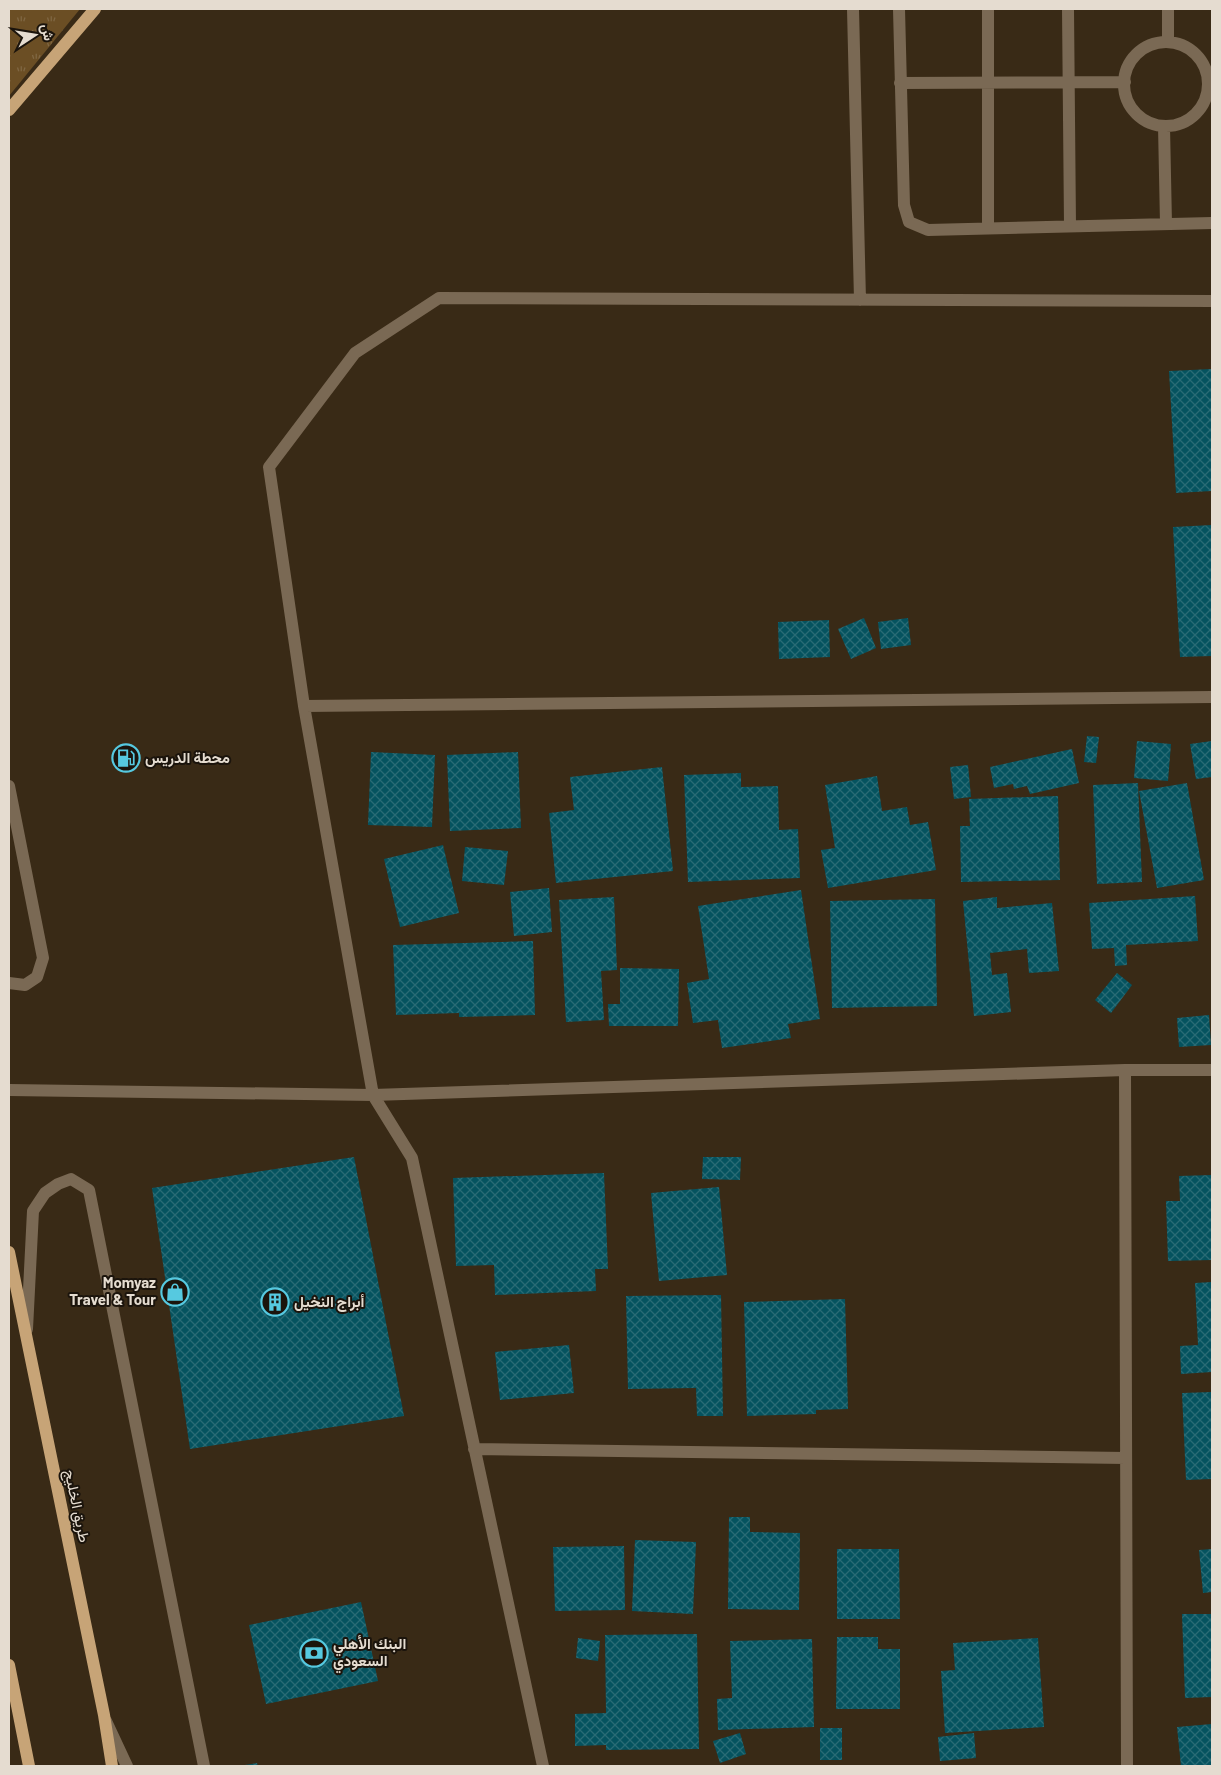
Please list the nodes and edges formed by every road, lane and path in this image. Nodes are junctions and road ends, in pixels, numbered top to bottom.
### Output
1 (95, 9) edge
2 (853, 9) edge
3 (899, 9) edge
4 (988, 9) edge
5 (1068, 9) edge
6 (1168, 9) edge
7 (1168, 42) junction
8 (1069, 82) junction
9 (1125, 82) junction
10 (900, 83) junction
11 (987, 83) junction
12 (9, 110) edge
13 (1164, 126) junction
14 (1212, 223) edge
15 (1166, 224) junction
16 (1070, 226) junction
17 (988, 228) junction
18 (860, 300) junction
19 (1212, 301) edge
20 (1212, 697) edge
21 (304, 706) junction
22 (9, 786) edge
23 (9, 983) edge
24 (1125, 1070) junction
25 (1212, 1070) edge
26 (9, 1090) edge
27 (373, 1095) junction
28 (9, 1252) edge
29 (27, 1339) junction
30 (474, 1449) junction
31 (1126, 1458) junction
32 (9, 1665) edge
33 (104, 1715) junction
34 (29, 1766) edge
35 (112, 1766) edge
36 (128, 1766) edge
37 (204, 1766) edge
38 (543, 1766) edge
39 (1127, 1766) edge

1 - 12 main road
2 - 18 street
3 - 10 street
4 - 11 street
5 - 8 street
6 - 7 street
7 - 9 street
7 - 13 street
8 - 9 street
8 - 11 street
8 - 16 street
9 - 13 street
10 - 11 street
10 - 17 street
11 - 17 street
13 - 15 street
14 - 15 street
15 - 16 street
16 - 17 street
18 - 19 street
18 - 21 street
20 - 21 street
21 - 27 street
22 - 23 street
24 - 25 street
24 - 27 street
24 - 31 street
26 - 27 street
27 - 30 street
28 - 29 main road, طريق الخليج
29 - 33 main road, طريق الخليج
29 - 37 street
30 - 31 street
30 - 38 street
31 - 39 street
32 - 34 main road
33 - 35 main road, طريق الخليج
33 - 36 street

